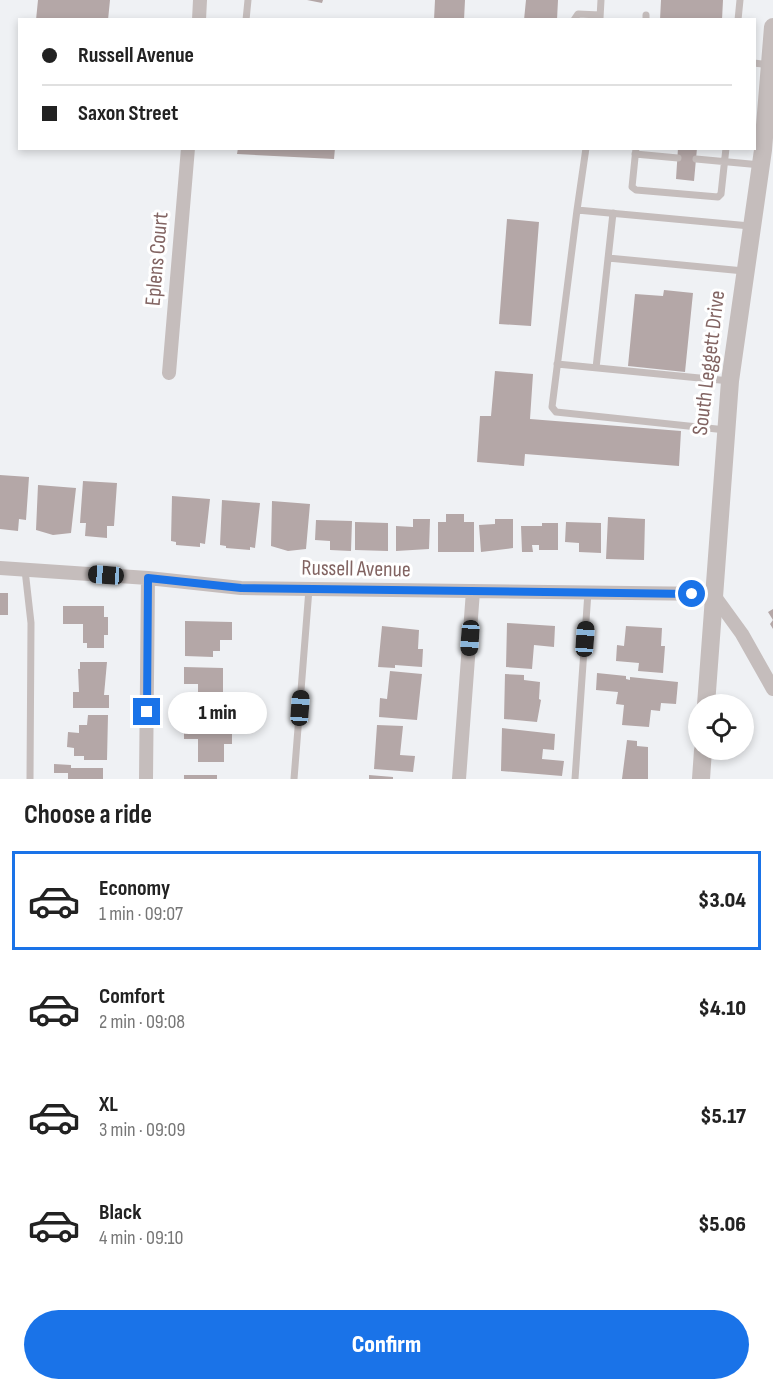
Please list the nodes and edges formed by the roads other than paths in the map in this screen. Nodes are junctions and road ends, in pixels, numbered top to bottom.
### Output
1 (200, 0) edge
2 (248, 0) edge
3 (601, 0) edge
4 (740, 0) edge
5 (600, 17) edge
6 (199, 18) edge
7 (246, 18) edge
8 (575, 18) edge
9 (738, 18) edge
10 (773, 27) edge
11 (763, 64) edge
12 (761, 115) edge
13 (188, 150) edge
14 (586, 150) edge
15 (726, 150) edge
16 (635, 151) edge
17 (678, 158) dead end
18 (696, 159) dead end
19 (724, 161) junction
20 (761, 165) junction
21 (577, 210) junction
22 (613, 213) junction
23 (750, 226) junction
24 (608, 258) junction
25 (744, 271) junction
26 (557, 364) junction
27 (597, 368) junction
28 (169, 373) dead end
29 (730, 381) junction
30 (726, 430) junction
31 (0, 568) edge
32 (24, 570) junction
33 (148, 578) junction
34 (309, 589) junction
35 (473, 591) junction
36 (588, 592) junction
37 (713, 594) junction
38 (773, 689) edge
39 (707, 694) edge
40 (702, 760) edge
41 (30, 779) edge
42 (146, 779) edge
43 (294, 779) edge
44 (459, 779) edge
45 (574, 779) edge
46 (701, 779) edge

1 - 6 street
2 - 7 lane
3 - 5 lane
4 - 9 lane
5 - 8 lane
10 - 11 street, South Leggett Drive
11 - 12 street, South Leggett Drive
12 - 20 street, South Leggett Drive
13 - 28 street, Eplens Court
14 - 21 lane
15 - 19 lane
16 - 17 lane
16 - 19 lane
18 - 19 lane
19 - 20 lane
20 - 23 street, South Leggett Drive
21 - 22 lane
21 - 26 lane
22 - 23 lane
22 - 24 lane
23 - 25 street, South Leggett Drive
24 - 25 lane
24 - 27 lane
25 - 29 street, South Leggett Drive
26 - 27 lane
26 - 30 lane
27 - 29 lane
29 - 30 street, South Leggett Drive
30 - 37 street, South Leggett Drive
31 - 32 street, Russell Avenue
32 - 33 street, Russell Avenue
32 - 41 lane
33 - 34 street, Russell Avenue
33 - 42 street
34 - 35 street, Russell Avenue
34 - 43 lane
35 - 36 street, Russell Avenue
35 - 44 street
36 - 37 street, Russell Avenue
36 - 45 lane
37 - 38 street
37 - 39 street, South Leggett Drive
40 - 46 street

